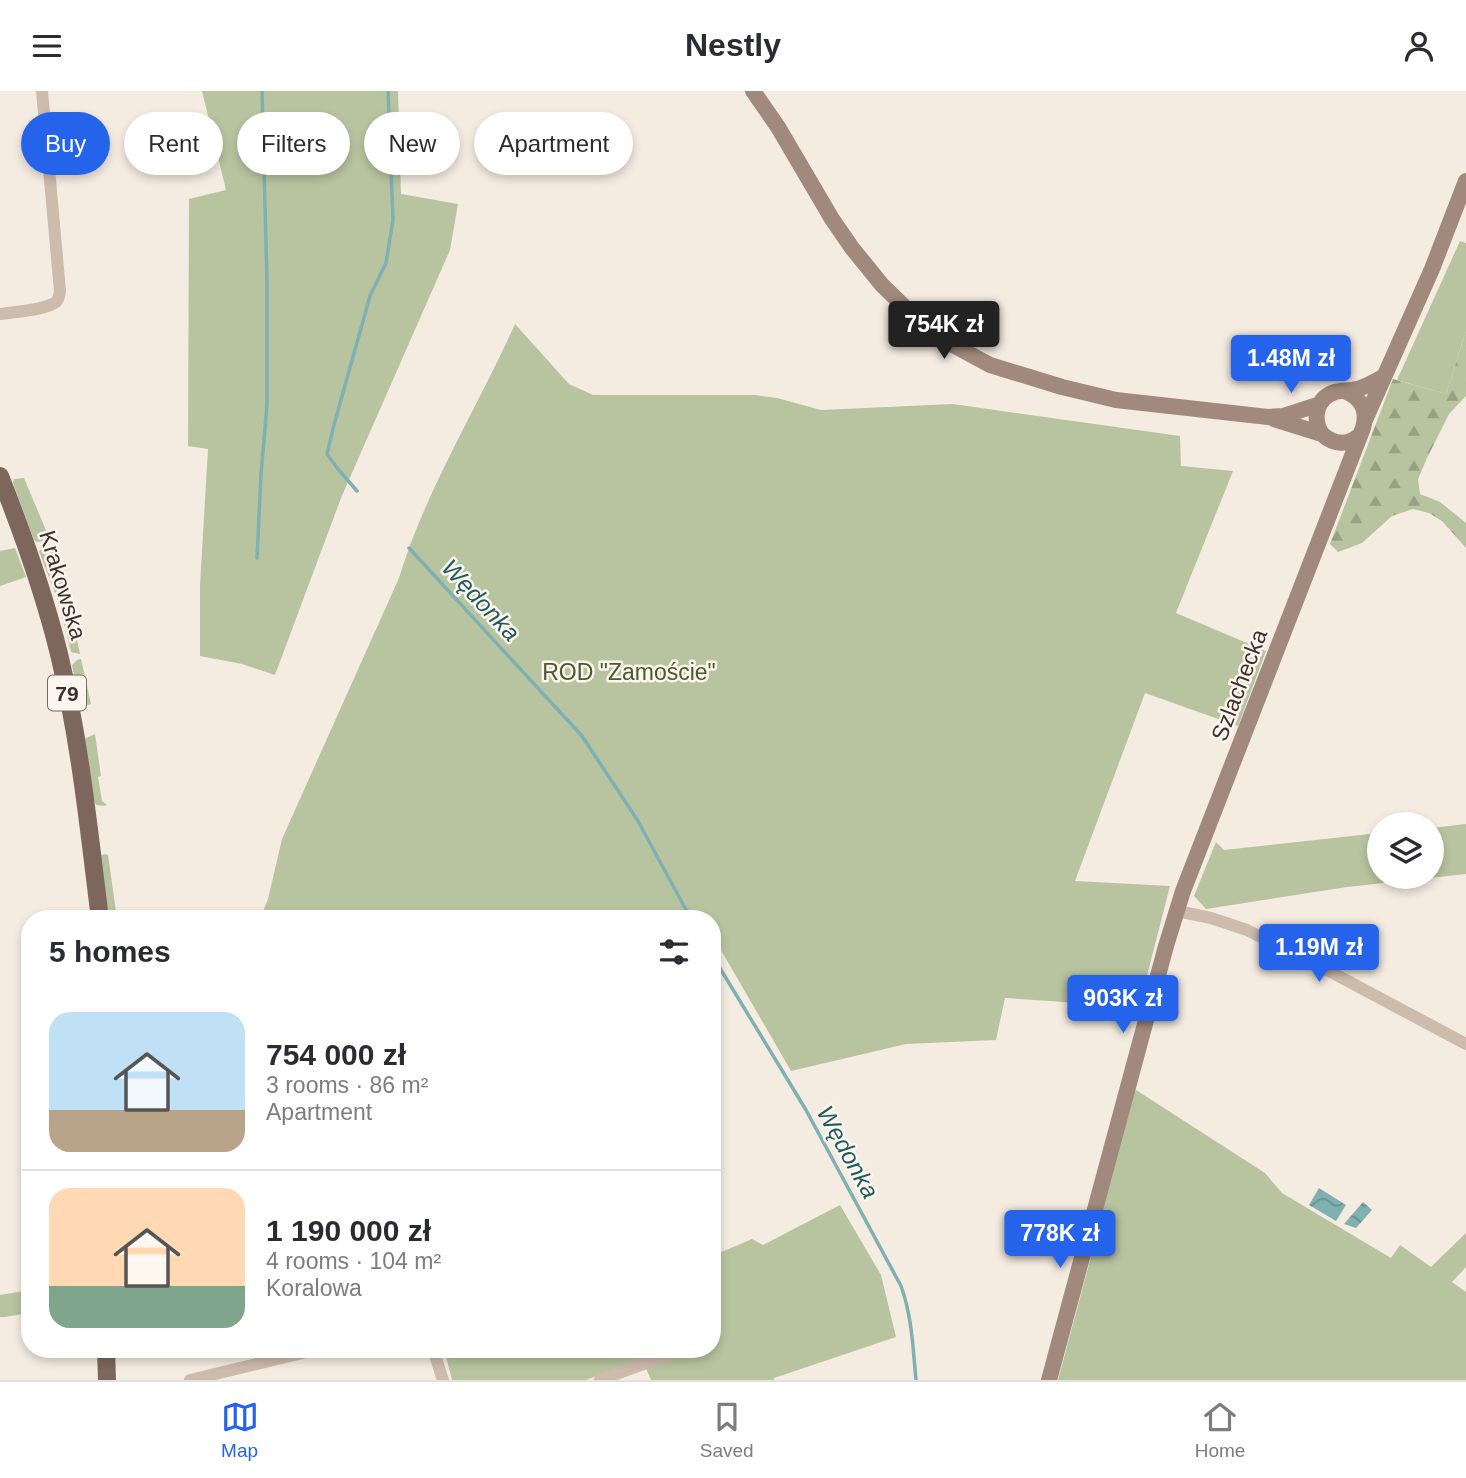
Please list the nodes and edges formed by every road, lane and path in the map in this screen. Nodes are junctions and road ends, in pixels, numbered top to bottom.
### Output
1 (42, 91) edge
2 (753, 91) edge
3 (1466, 181) edge
4 (0, 314) edge
5 (1383, 377) junction
6 (1344, 391) junction
7 (1320, 404) junction
8 (1268, 417) junction
9 (1362, 428) junction
10 (1326, 437) junction
11 (1344, 475) junction
12 (0, 476) edge
13 (99, 910) edge
14 (1177, 911) junction
15 (1466, 1044) edge
16 (106, 1358) edge
17 (279, 1358) edge
18 (436, 1358) edge
19 (660, 1358) edge
20 (107, 1380) edge
21 (190, 1380) edge
22 (443, 1380) edge
23 (600, 1380) edge
24 (1049, 1380) edge

1 - 4 street
2 - 8 street
3 - 5 street, Szlachecka
5 - 6 street
5 - 9 street, Szlachecka
6 - 7 street
6 - 9 street
7 - 8 street
7 - 10 street
8 - 10 street
9 - 10 street
9 - 11 street, Szlachecka
10 - 11 street
11 - 14 street, Szlachecka
12 - 13 main road, Krakowska / 79
14 - 15 street
14 - 24 street, Szlachecka
16 - 20 main road
17 - 21 street
18 - 22 street
19 - 23 street

